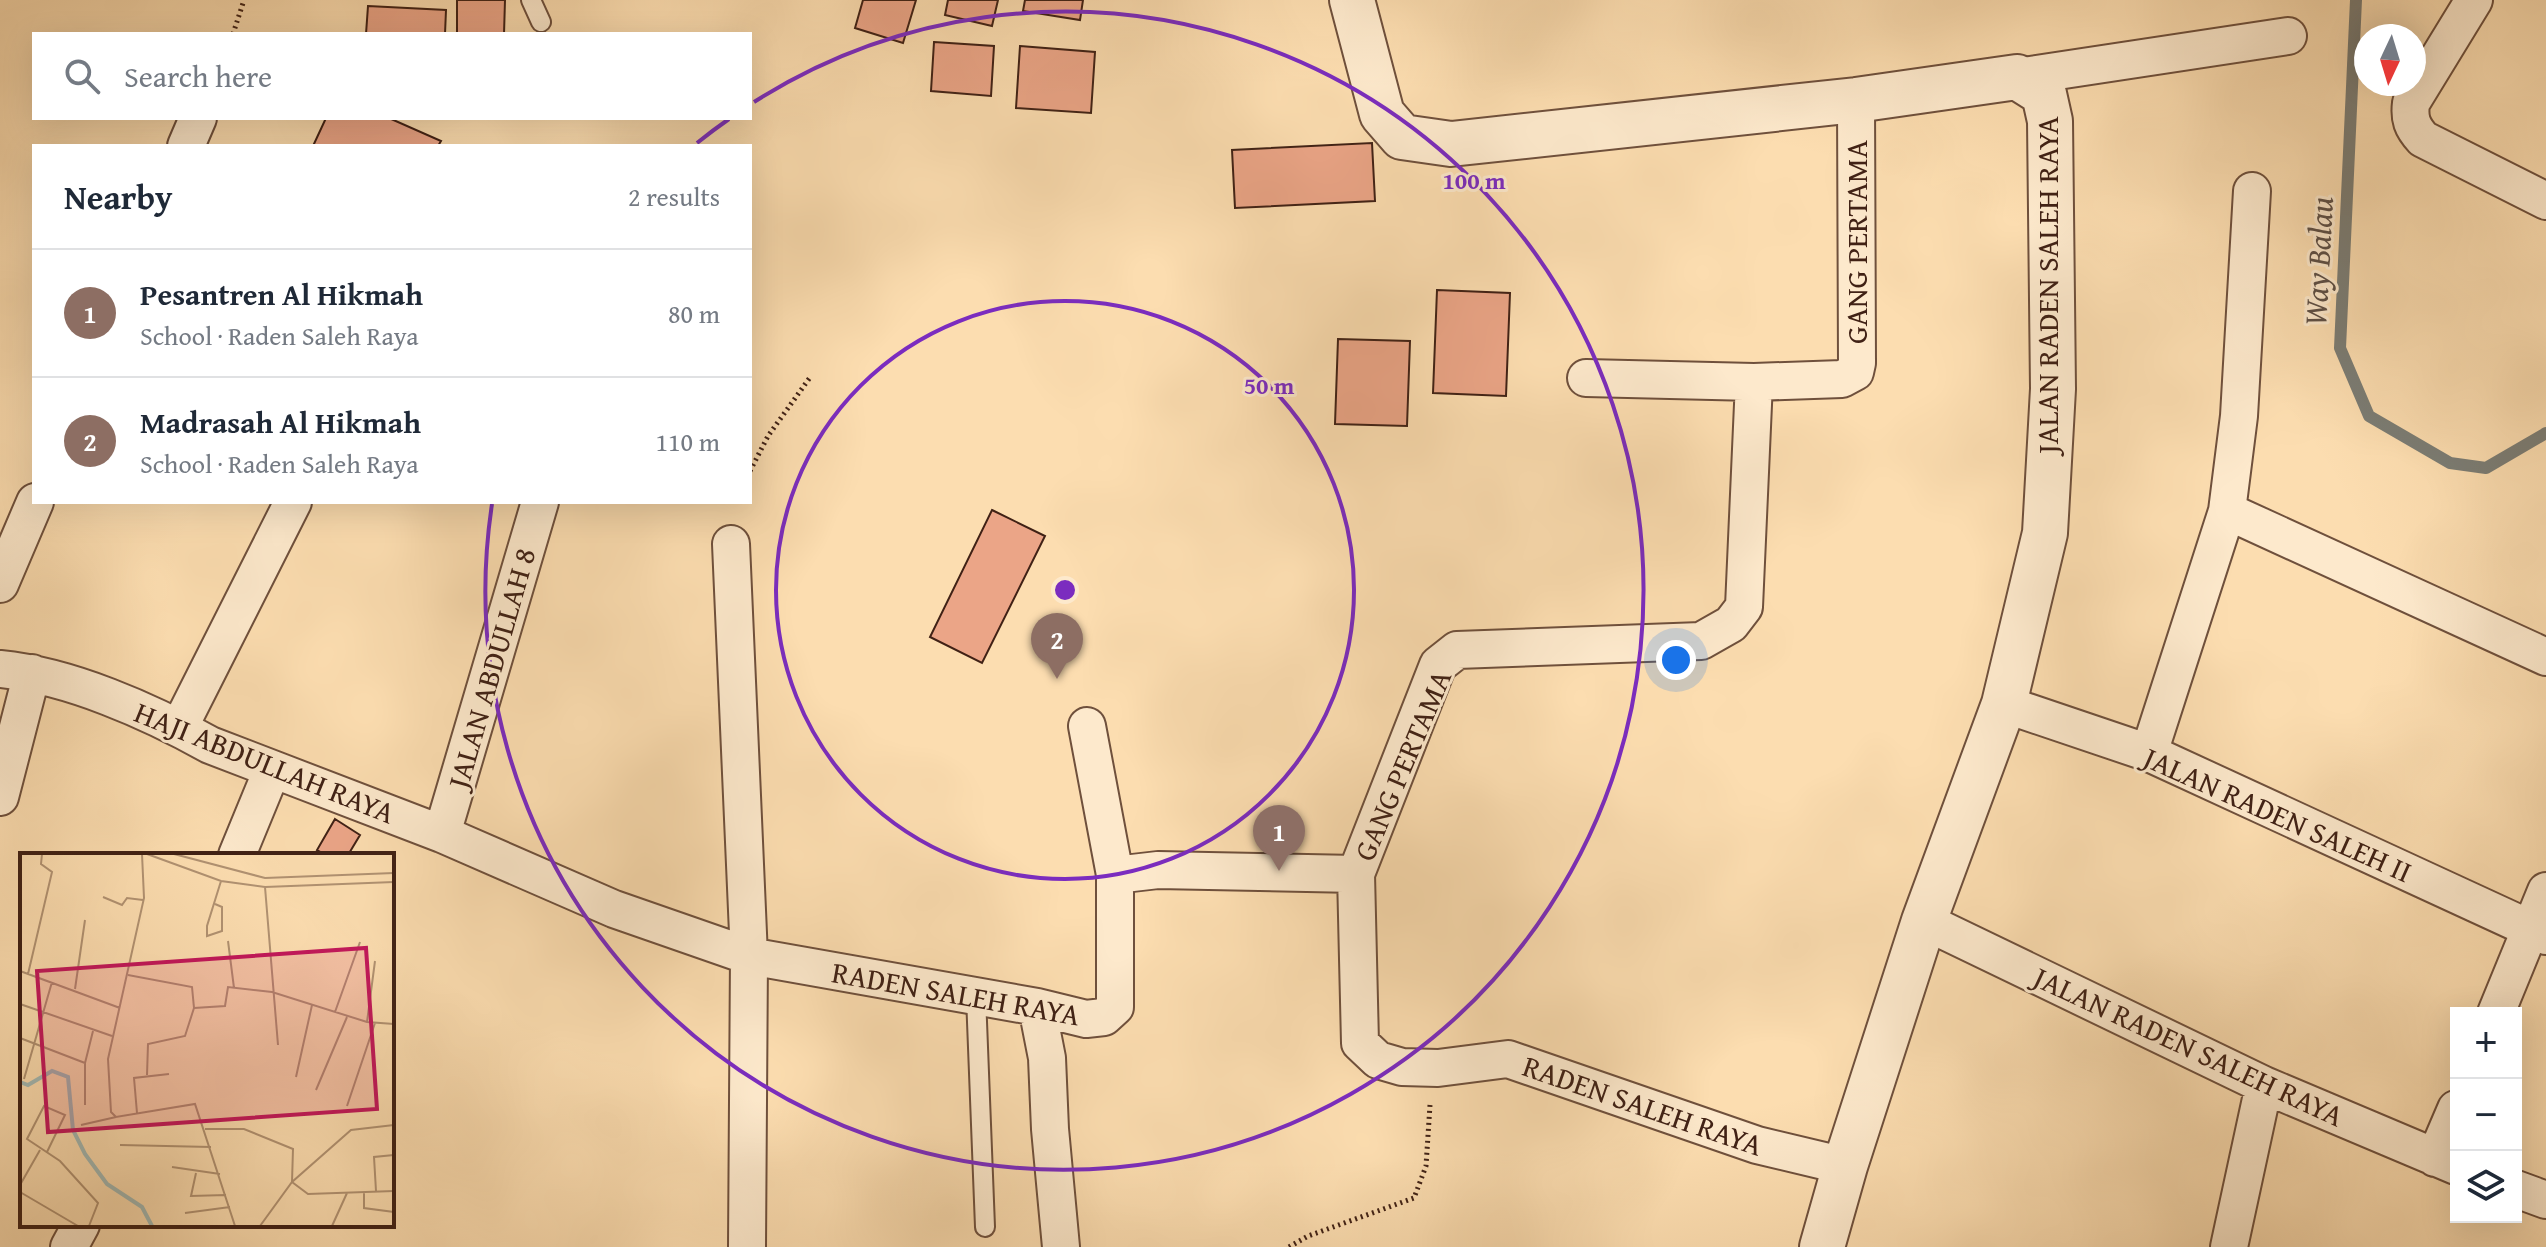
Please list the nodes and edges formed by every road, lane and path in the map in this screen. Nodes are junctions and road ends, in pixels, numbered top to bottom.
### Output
1 (244, 0) edge
2 (531, 0) edge
3 (1352, 0) edge
4 (2474, 0) edge
5 (541, 22) dead end
6 (234, 32) edge
7 (2288, 36) dead end
8 (2017, 77) junction
9 (1856, 100) junction
10 (197, 120) edge
11 (187, 144) edge
12 (2252, 191) dead end
13 (2546, 201) edge
14 (811, 376) dead end
15 (1586, 378) dead end
16 (1754, 382) junction
17 (752, 467) edge
18 (34, 504) edge
19 (292, 504) edge
20 (539, 504) edge
21 (2227, 511) junction
22 (731, 544) dead end
23 (0, 584) edge
24 (2546, 657) edge
25 (16, 671) edge
26 (2004, 704) junction
27 (1087, 726) dead end
28 (179, 728) junction
29 (2149, 753) junction
30 (272, 770) junction
31 (0, 797) edge
32 (442, 834) junction
33 (238, 853) edge
34 (1356, 874) junction
35 (1115, 875) junction
36 (2546, 891) edge
37 (1924, 921) junction
38 (2539, 932) edge
39 (749, 956) junction
40 (976, 996) junction
41 (1037, 1007) junction
42 (2499, 1007) edge
43 (1438, 1068) junction
44 (2264, 1085) junction
45 (2450, 1141) edge
46 (2446, 1162) edge
47 (1845, 1166) junction
48 (2522, 1191) edge
49 (2546, 1200) edge
50 (80, 1227) edge
51 (985, 1227) dead end
52 (69, 1247) edge
53 (747, 1247) edge
54 (1061, 1247) edge
55 (1289, 1247) edge
56 (1822, 1247) edge
57 (2229, 1247) edge

1 - 6 path
2 - 5 lane
3 - 9 street, JALAN RADEN SALEH RAYA
4 - 13 street
7 - 8 street
8 - 9 street, JALAN RADEN SALEH RAYA
8 - 26 street, JALAN RADEN SALEH RAYA
9 - 16 street, GANG PERTAMA
10 - 11 street
12 - 21 street
14 - 17 path
15 - 16 street
16 - 34 street, GANG PERTAMA
18 - 23 street
19 - 28 street
20 - 32 street, JALAN ABDULLAH 8
21 - 24 street
21 - 29 street
22 - 39 street
25 - 28 street, HAJI ABDULLAH RAYA
25 - 31 street
26 - 29 street, JALAN RADEN SALEH II
26 - 37 street, JALAN RADEN SALEH RAYA
27 - 35 street
28 - 30 street, HAJI ABDULLAH RAYA
29 - 38 street, JALAN RADEN SALEH II
30 - 32 street, HAJI ABDULLAH RAYA
30 - 33 street
32 - 39 street, HAJI ABDULLAH RAYA
34 - 35 street
34 - 43 street, RADEN SALEH RAYA
35 - 41 street, RADEN SALEH RAYA
36 - 38 street
37 - 44 street, JALAN RADEN SALEH RAYA
37 - 47 street, JALAN RADEN SALEH RAYA
38 - 42 street
39 - 40 street, RADEN SALEH RAYA
39 - 53 street
40 - 41 street, RADEN SALEH RAYA
40 - 51 lane
41 - 54 street
43 - 47 street, RADEN SALEH RAYA
43 - 55 path
44 - 46 street, JALAN RADEN SALEH RAYA
44 - 57 street
45 - 46 street
47 - 56 street, JALAN RADEN SALEH RAYA
48 - 49 street
50 - 52 street

